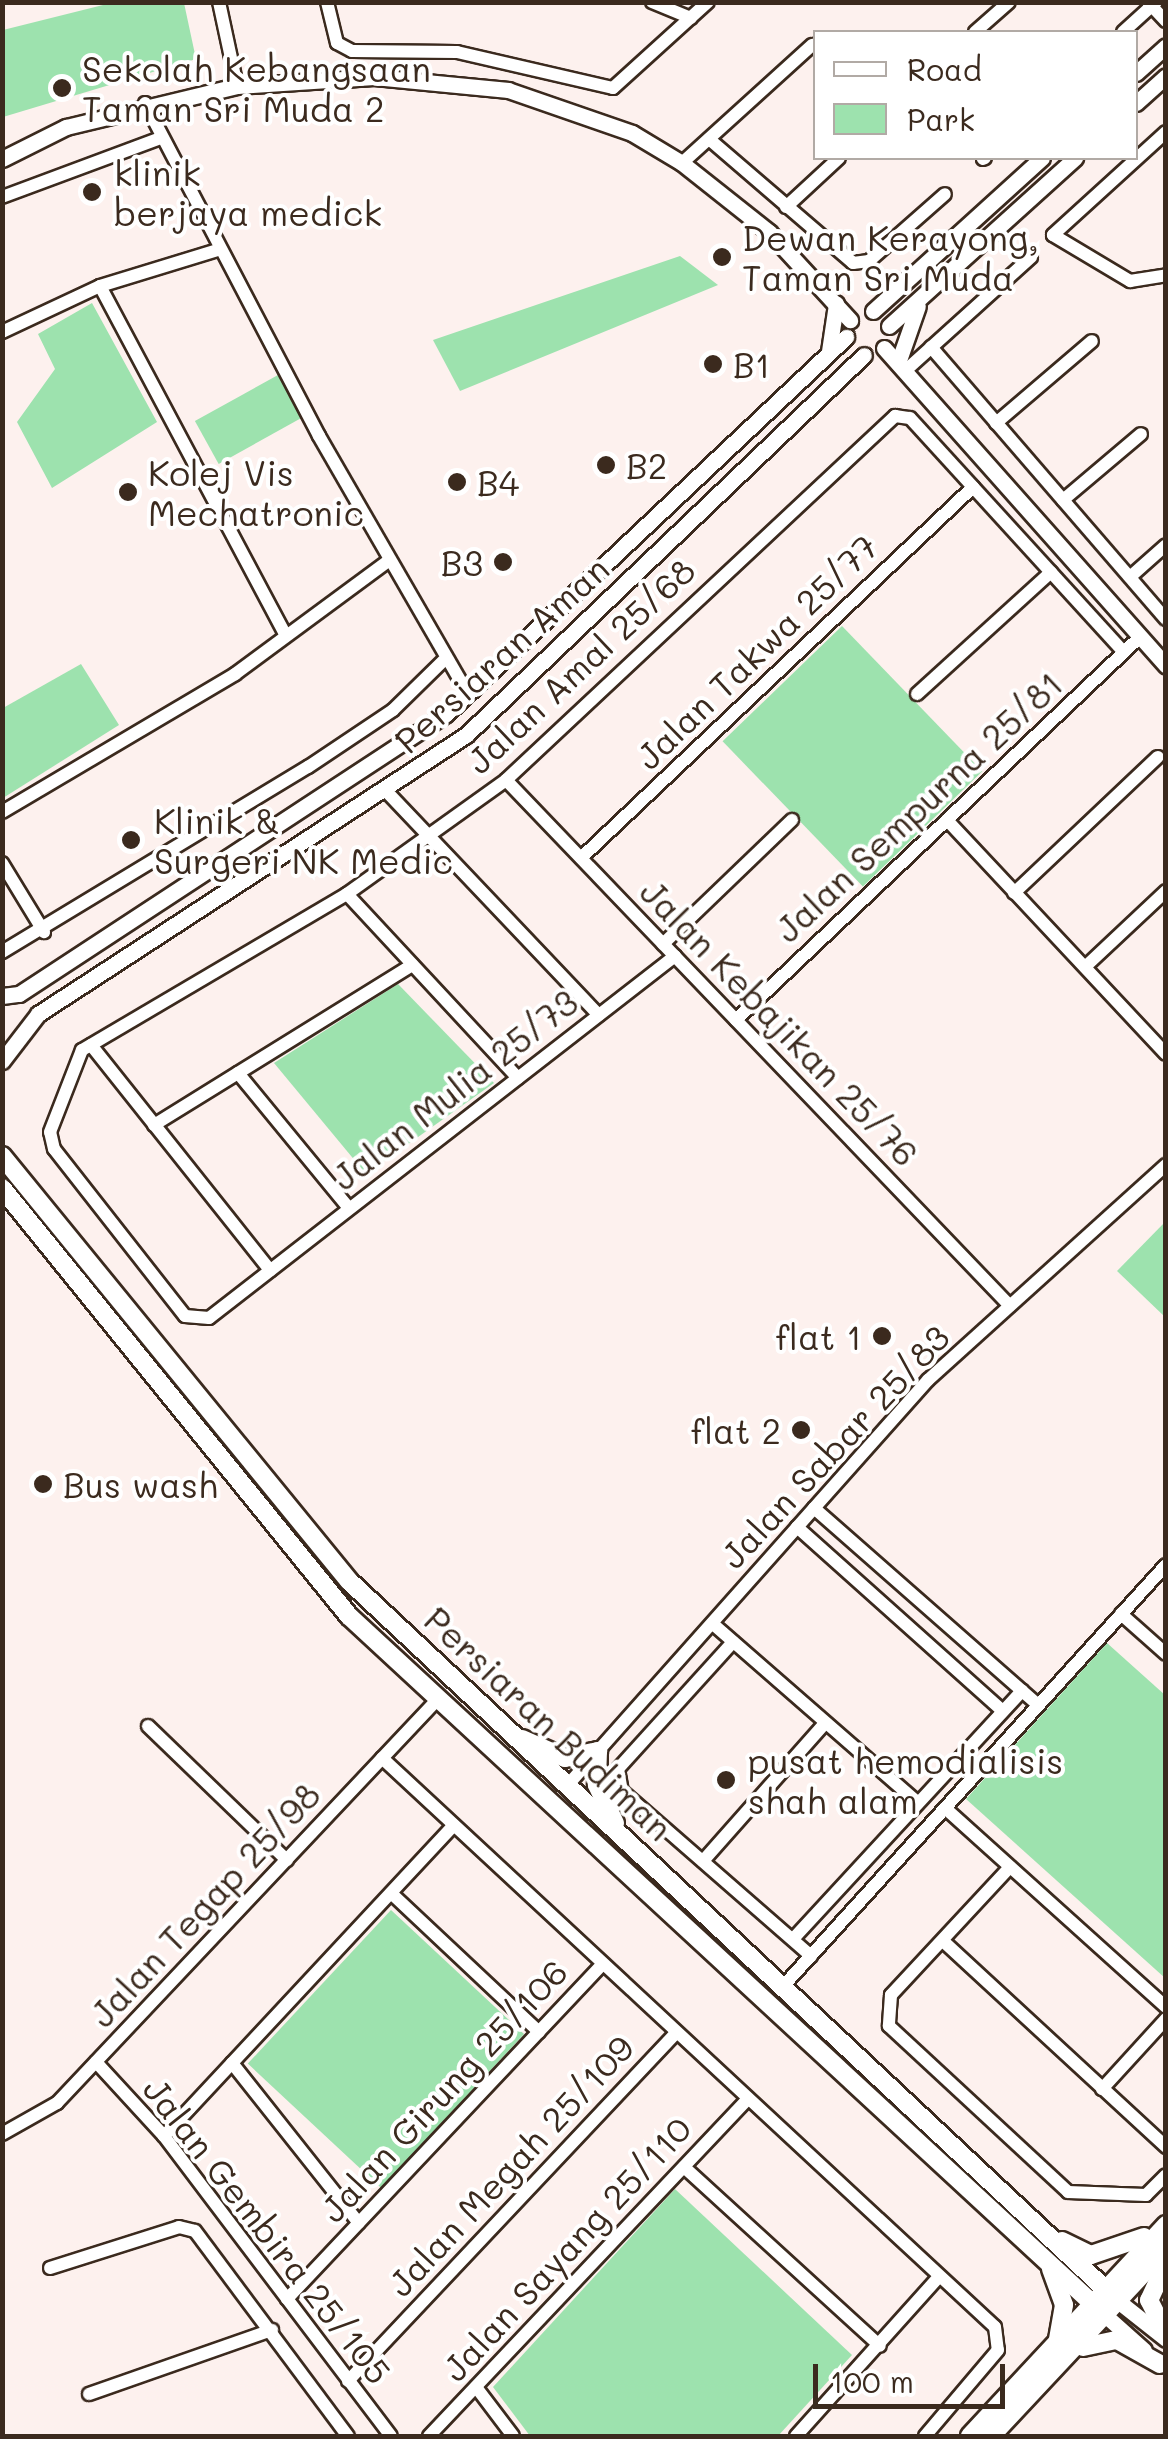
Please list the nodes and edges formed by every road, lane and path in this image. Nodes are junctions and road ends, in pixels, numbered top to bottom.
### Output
1 (219, 2) edge
2 (327, 2) edge
3 (652, 2) edge
4 (708, 2) edge
5 (1008, 2) edge
6 (1152, 4) edge
7 (691, 18) junction
8 (1166, 21) edge
9 (978, 30) edge
10 (1125, 30) edge
11 (812, 46) dead end
12 (1166, 46) edge
13 (1138, 71) edge
14 (1166, 76) edge
15 (237, 86) junction
16 (1138, 101) edge
17 (145, 103) junction
18 (1166, 132) edge
19 (709, 139) junction
20 (158, 140) junction
21 (1138, 158) edge
22 (2, 159) edge
23 (838, 160) edge
24 (1040, 160) edge
25 (1073, 160) edge
26 (1135, 160) edge
27 (682, 163) junction
28 (945, 194) dead end
29 (2, 198) edge
30 (786, 207) junction
31 (218, 250) junction
32 (1031, 257) dead end
33 (1166, 275) edge
34 (100, 286) junction
35 (925, 294) junction
36 (836, 304) junction
37 (872, 312) junction
38 (850, 320) junction
39 (889, 326) junction
40 (2, 332) edge
41 (846, 337) junction
42 (1092, 341) dead end
43 (931, 347) junction
44 (884, 348) junction
45 (828, 355) junction
46 (864, 355) junction
47 (901, 367) junction
48 (778, 405) junction
49 (798, 420) junction
50 (996, 423) junction
51 (1141, 434) dead end
52 (972, 487) junction
53 (1063, 500) junction
54 (1166, 545) edge
55 (388, 562) junction
56 (1051, 572) junction
57 (1130, 577) junction
58 (1166, 619) edge
59 (286, 636) junction
60 (1142, 636) junction
61 (1124, 652) junction
62 (443, 661) junction
63 (1166, 666) edge
64 (468, 694) junction
65 (917, 694) dead end
66 (1158, 757) dead end
67 (506, 780) junction
68 (388, 793) junction
69 (2, 812) edge
70 (792, 820) dead end
71 (947, 820) junction
72 (427, 839) junction
73 (581, 858) junction
74 (2, 863) edge
75 (1166, 891) edge
76 (1014, 893) junction
77 (346, 894) junction
78 (44, 932) junction
79 (663, 944) junction
80 (2, 952) edge
81 (675, 956) junction
82 (412, 965) junction
83 (1084, 968) junction
84 (2, 996) edge
85 (599, 1014) junction
86 (736, 1020) junction
87 (1166, 1030) edge
88 (1154, 1041) junction
89 (91, 1045) junction
90 (1166, 1054) edge
91 (2, 1061) edge
92 (238, 1073) junction
93 (518, 1078) junction
94 (154, 1125) junction
95 (2, 1156) edge
96 (1166, 1165) edge
97 (2, 1188) edge
98 (349, 1208) junction
99 (270, 1270) junction
100 (1010, 1306) junction
101 (814, 1508) junction
102 (797, 1527) junction
103 (1166, 1565) edge
104 (349, 1582) junction
105 (1121, 1614) junction
106 (713, 1624) junction
107 (733, 1642) junction
108 (1166, 1654) edge
109 (1022, 1690) junction
110 (438, 1700) junction
111 (1038, 1705) junction
112 (1003, 1711) junction
113 (825, 1722) junction
114 (148, 1726) dead end
115 (504, 1730) junction
116 (598, 1751) junction
117 (382, 1758) junction
118 (566, 1788) junction
119 (918, 1804) junction
120 (945, 1808) junction
121 (454, 1826) junction
122 (630, 1843) junction
123 (287, 1860) junction
124 (703, 1862) junction
125 (1010, 1867) junction
126 (635, 1872) junction
127 (391, 1893) junction
128 (793, 1939) junction
129 (943, 1941) junction
130 (812, 1956) junction
131 (602, 1965) junction
132 (786, 1983) junction
133 (1166, 2008) edge
134 (1166, 2018) edge
135 (539, 2032) junction
136 (675, 2034) junction
137 (96, 2062) junction
138 (232, 2064) junction
139 (884, 2079) junction
140 (1102, 2089) junction
141 (746, 2101) junction
142 (872, 2102) junction
143 (2, 2134) edge
144 (164, 2136) junction
145 (1166, 2147) edge
146 (684, 2167) junction
147 (1166, 2175) edge
148 (360, 2223) junction
149 (1166, 2223) edge
150 (1048, 2234) junction
151 (1166, 2248) edge
152 (1047, 2261) junction
153 (1166, 2264) edge
154 (50, 2268) dead end
155 (938, 2278) junction
156 (287, 2299) junction
157 (1105, 2302) junction
158 (272, 2330) junction
159 (1166, 2336) edge
160 (880, 2346) junction
161 (1064, 2347) junction
162 (1163, 2366) edge
163 (348, 2380) junction
164 (476, 2387) junction
165 (89, 2394) dead end
166 (386, 2435) edge
167 (348, 2436) edge
168 (429, 2436) edge
169 (513, 2436) edge
170 (796, 2436) edge
171 (925, 2436) edge
172 (970, 2436) edge
173 (992, 2436) edge

1 - 15 street
2 - 7 street
3 - 7 street
4 - 7 street
5 - 9 street
6 - 8 street
6 - 10 street
11 - 19 street
12 - 13 street
14 - 16 street
15 - 17 street
15 - 27 street
17 - 20 street
17 - 22 street
18 - 21 street
19 - 27 street
19 - 30 street
20 - 29 street
20 - 31 street
23 - 30 street
24 - 37 street
25 - 35 street
26 - 33 street
27 - 36 street
28 - 30 street
31 - 34 street
31 - 55 street
32 - 43 street
34 - 40 street
34 - 59 street
35 - 39 street
35 - 47 street
36 - 38 street
36 - 45 street
37 - 38 street
37 - 39 street
38 - 41 street
39 - 44 street
41 - 45 street, Persiaran Aman
41 - 46 street
42 - 50 street
43 - 47 street
43 - 50 street
44 - 46 street
44 - 47 street
45 - 48 street, Persiaran Aman
46 - 49 street, Persiaran Aman
47 - 60 street
48 - 49 street
48 - 64 street, Persiaran Aman
49 - 68 street, Persiaran Aman
50 - 53 street
51 - 53 street
52 - 56 street
52 - 67 street, Jalan Amal 25/68
52 - 73 street, Jalan Takwa 25/77
53 - 57 street
54 - 57 street
55 - 59 street
55 - 62 street
56 - 61 street
56 - 65 street
57 - 58 street
59 - 69 street
60 - 61 street, Jalan Sempurna 25/81
60 - 63 street
61 - 71 street, Jalan Sempurna 25/81
62 - 64 street
62 - 78 street
64 - 84 street, Persiaran Aman
66 - 76 street
67 - 72 street, Jalan Amal 25/68
67 - 73 street, Jalan Kebajikan 25/76
68 - 72 street
68 - 91 street, Persiaran Aman
70 - 79 street
71 - 76 street
71 - 86 street, Jalan Sempurna 25/81
72 - 77 street, Jalan Amal 25/68
72 - 85 street
73 - 79 street, Jalan Kebajikan 25/76
74 - 78 street
75 - 83 street
76 - 83 street
77 - 82 street
77 - 89 street, Jalan Amal 25/68
78 - 80 street
79 - 81 street, Jalan Kebajikan 25/76
81 - 85 street, Jalan Mulia 25/73
81 - 86 street, Jalan Kebajikan 25/76
82 - 92 street
82 - 93 street
83 - 88 street
85 - 93 street, Jalan Mulia 25/73
86 - 100 street, Jalan Kebajikan 25/76
87 - 88 street
88 - 90 street
89 - 94 street
89 - 99 street, Jalan Mulia 25/73
92 - 94 street
92 - 98 street
93 - 98 street, Jalan Mulia 25/73
94 - 99 street
95 - 104 main road, Persiaran Budiman
96 - 100 street, Jalan Sabar 25/83
97 - 110 main road, Persiaran Budiman
98 - 99 street, Jalan Mulia 25/73
100 - 101 street, Jalan Sabar 25/83
101 - 102 street, Jalan Sabar 25/83
101 - 109 street
102 - 106 street, Jalan Sabar 25/83
102 - 112 street
103 - 105 street
104 - 110 main road
104 - 115 main road, Persiaran Budiman
105 - 108 street
105 - 111 street
106 - 107 street
106 - 116 street, Jalan Sabar 25/83
107 - 113 street
107 - 124 street
109 - 111 street
109 - 112 street
110 - 117 street, Jalan Tegap 25/98
110 - 126 main road, Persiaran Budiman
111 - 120 street
112 - 119 street
113 - 119 street
113 - 124 street
114 - 123 street
115 - 116 main road
115 - 118 main road, Persiaran Budiman
116 - 118 street, Jalan Sabar 25/83
116 - 122 main road
117 - 121 street
117 - 123 street, Jalan Tegap 25/98
118 - 122 main road, Persiaran Budiman
118 - 126 main road
119 - 128 street
120 - 125 street
120 - 130 street
121 - 127 street
121 - 131 street
122 - 132 main road, Persiaran Budiman
123 - 137 street, Jalan Tegap 25/98
124 - 128 street
125 - 129 street
125 - 133 street
126 - 142 main road, Persiaran Budiman
127 - 135 street
127 - 138 street
128 - 130 street
129 - 140 street
129 - 147 street
130 - 132 street
131 - 135 street, Jalan Girung 25/106
131 - 136 street
132 - 139 main road, Persiaran Budiman
134 - 140 street
135 - 148 street, Jalan Girung 25/106
136 - 141 street
136 - 163 street, Jalan Megah 25/109
137 - 143 street, Jalan Tegap 25/98
137 - 144 street, Jalan Gembira 25/105
138 - 144 street
138 - 148 street
139 - 142 main road
139 - 150 main road, Persiaran Budiman
140 - 145 street
141 - 146 street, Jalan Sayang 25/110
141 - 155 street
142 - 152 main road, Persiaran Budiman
144 - 156 street, Jalan Gembira 25/105
146 - 160 street
146 - 164 street, Jalan Sayang 25/110
148 - 156 street, Jalan Girung 25/106
149 - 150 main road
149 - 157 main road
150 - 157 main road, Persiaran Budiman
151 - 157 main road
152 - 157 main road, Persiaran Budiman
152 - 161 main road
153 - 159 main road
154 - 158 street
155 - 160 street
155 - 171 street
156 - 163 street, Jalan Gembira 25/105
157 - 159 street
157 - 161 main road
157 - 162 street
158 - 165 street
158 - 167 street
160 - 170 street
161 - 162 main road
161 - 172 main road
161 - 173 main road
163 - 166 street, Jalan Gembira 25/105
164 - 168 street, Jalan Sayang 25/110
164 - 169 street

